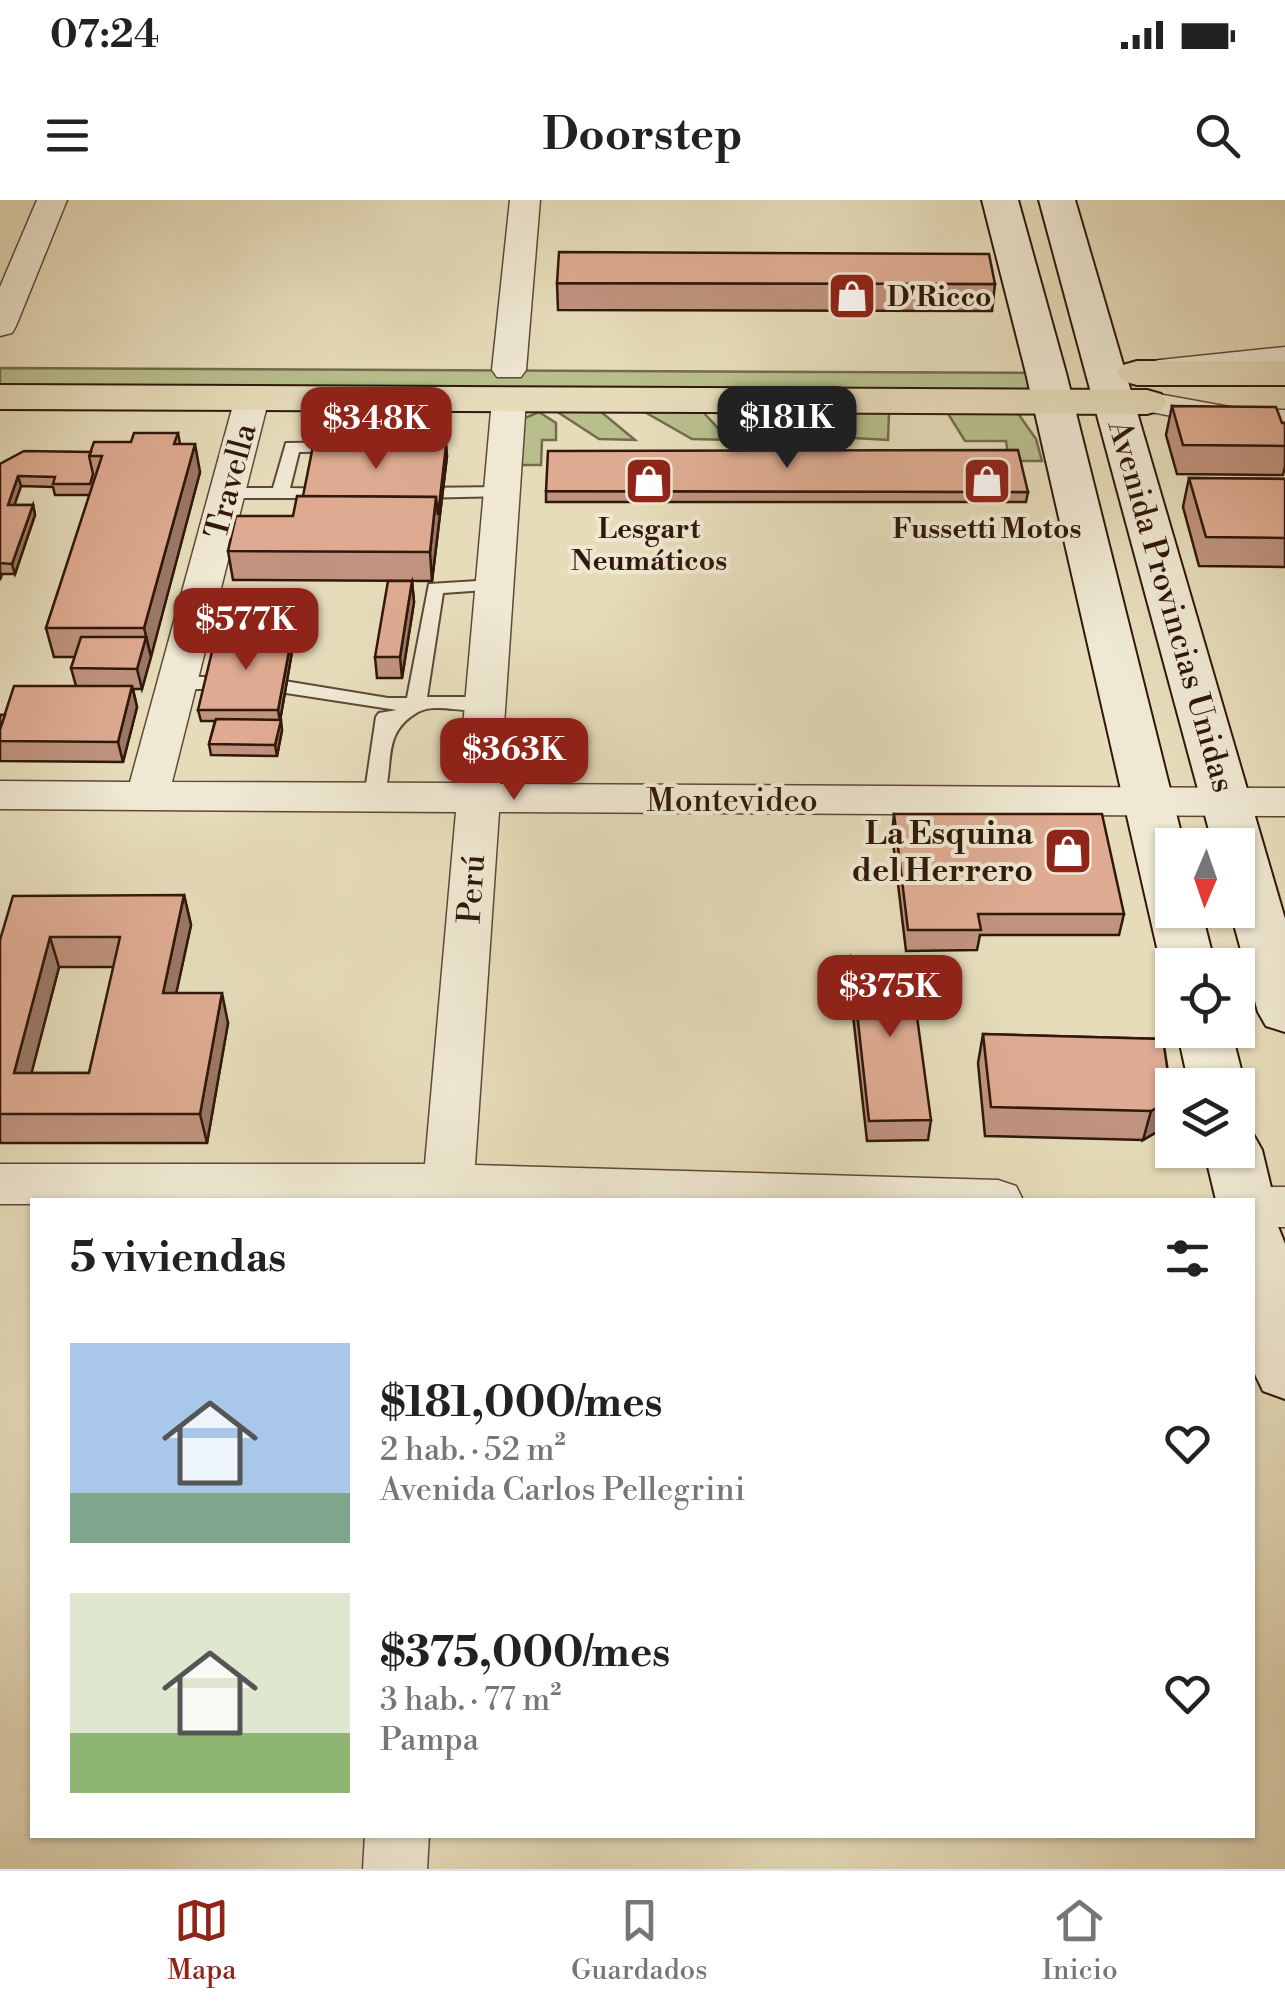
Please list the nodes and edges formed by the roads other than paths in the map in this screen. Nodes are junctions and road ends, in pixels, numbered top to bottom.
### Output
1 (52, 200) edge
2 (525, 200) edge
3 (1000, 200) edge
4 (1056, 200) edge
5 (0, 326) edge
6 (1285, 356) edge
7 (0, 368) edge
8 (1285, 372) edge
9 (509, 385) junction
10 (1126, 387) junction
11 (1049, 388) junction
12 (0, 397) edge
13 (252, 398) junction
14 (373, 399) junction
15 (1285, 402) edge
16 (1285, 420) edge
17 (502, 492) junction
18 (227, 493) junction
19 (354, 494) edge
20 (390, 494) edge
21 (280, 495) junction
22 (494, 585) junction
23 (177, 683) junction
24 (388, 704) junction
25 (416, 704) junction
26 (485, 704) junction
27 (384, 730) junction
28 (0, 796) edge
29 (147, 796) junction
30 (374, 798) junction
31 (478, 798) junction
32 (1149, 802) junction
33 (1226, 802) junction
34 (1285, 802) edge
35 (1155, 828) edge
36 (1285, 1012) edge
37 (1237, 1168) edge
38 (0, 1184) edge
39 (447, 1192) edge
40 (860, 1198) edge
41 (1245, 1198) edge
42 (1255, 1207) edge
43 (1285, 1207) edge
44 (1255, 1244) edge
45 (1285, 1372) edge
46 (397, 1838) edge
47 (395, 1869) edge

1 - 5 street
2 - 9 street, Perú
3 - 11 main road, Avenida Provincias Unidas
4 - 10 main road, Avenida Provincias Unidas
6 - 10 street
7 - 9 main road
8 - 10 main road
9 - 11 main road
9 - 14 main road
9 - 17 street, Perú
10 - 11 main road
10 - 15 main road
10 - 16 street
10 - 33 main road, Avenida Provincias Unidas
11 - 32 main road, Avenida Provincias Unidas
12 - 13 main road
13 - 14 main road
13 - 18 street, Travella
14 - 21 lane
17 - 20 lane
17 - 22 street, Perú
18 - 21 lane
18 - 23 street, Travella
19 - 21 lane
22 - 25 lane
22 - 26 street, Perú
23 - 24 lane
23 - 29 street, Travella
24 - 25 lane
24 - 27 lane
25 - 26 lane
25 - 27 lane
26 - 31 street, Perú
27 - 30 lane
28 - 29 street, Montevideo
29 - 30 street, Montevideo
30 - 31 street, Montevideo
31 - 32 street, Montevideo
31 - 39 street, Perú
32 - 33 street, Montevideo
32 - 35 main road, Avenida Provincias Unidas
33 - 34 street, Montevideo
33 - 36 main road, Avenida Provincias Unidas
37 - 41 main road
38 - 39 street
39 - 40 street
42 - 43 street
44 - 45 main road
46 - 47 street

